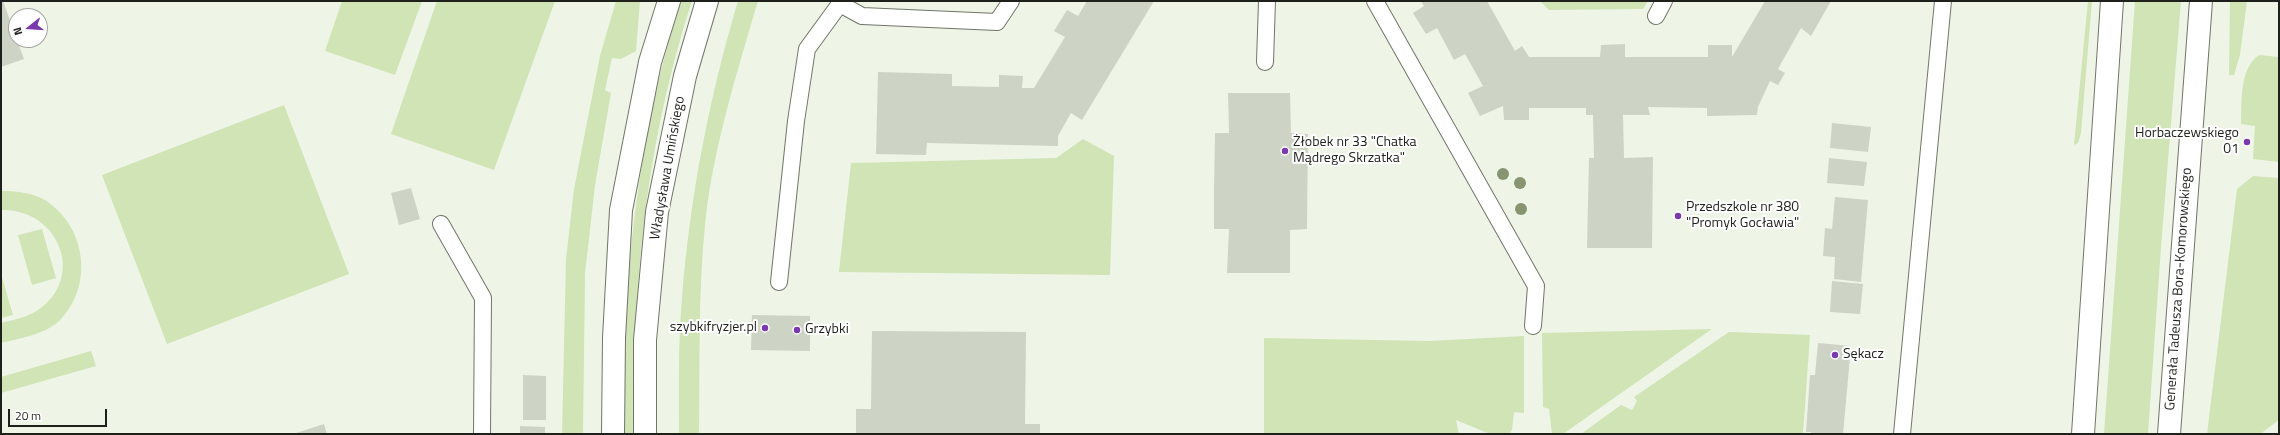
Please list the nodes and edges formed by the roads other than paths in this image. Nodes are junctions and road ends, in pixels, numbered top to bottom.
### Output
1 (668, 1) edge
2 (707, 1) edge
3 (1011, 1) edge
4 (1267, 1) edge
5 (1374, 1) edge
6 (1664, 1) edge
7 (1943, 1) edge
8 (2112, 1) edge
9 (2201, 1) edge
10 (841, 2) edge
11 (1656, 16) dead end
12 (1265, 62) dead end
13 (441, 224) dead end
14 (780, 282) dead end
15 (1533, 326) dead end
16 (482, 434) edge
17 (613, 434) edge
18 (645, 434) edge
19 (1902, 434) edge
20 (2083, 434) edge
21 (2169, 434) edge

1 - 17 street
2 - 18 street, Władysława Umińskiego
3 - 10 lane
4 - 12 lane
5 - 15 lane
6 - 11 lane
7 - 19 lane
8 - 20 street
9 - 21 street, Generała Tadeusza Bora-Komorowskiego
10 - 14 lane
13 - 16 lane

